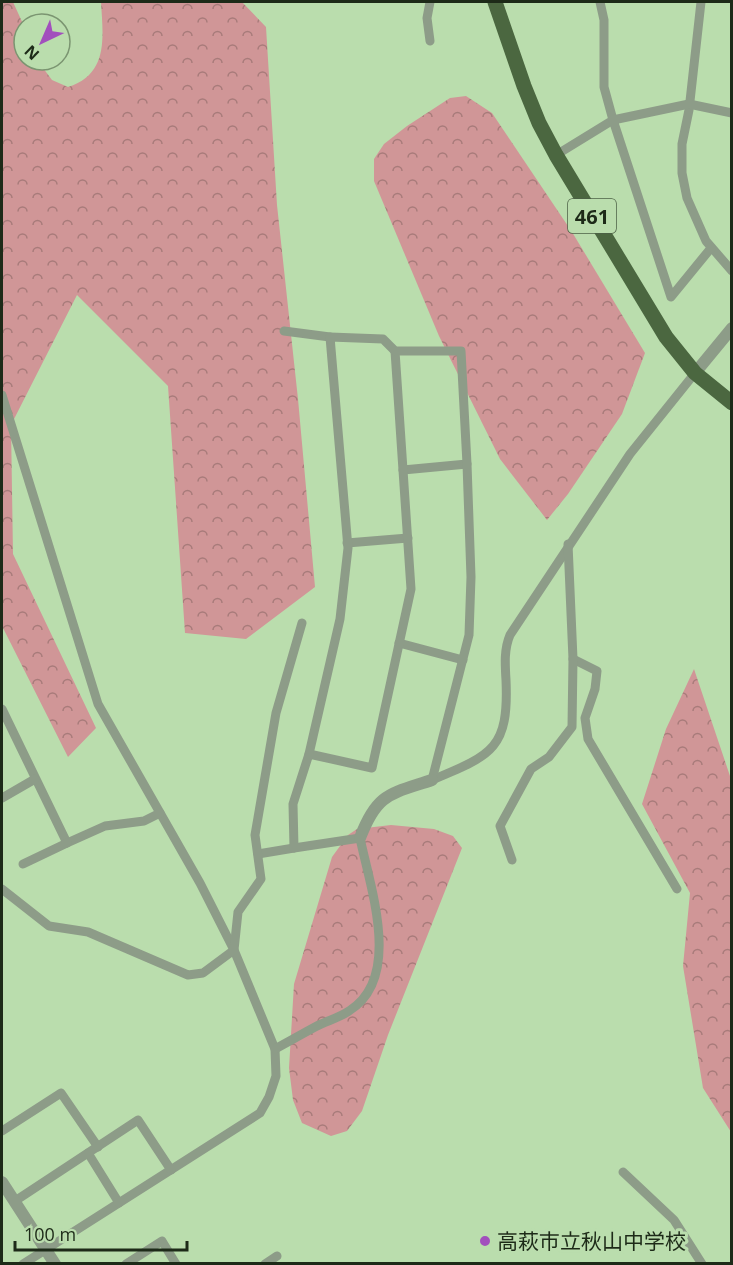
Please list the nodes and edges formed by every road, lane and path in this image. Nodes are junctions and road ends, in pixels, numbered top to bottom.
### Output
1 (430, 2) edge
2 (495, 2) edge
3 (600, 2) edge
4 (701, 2) edge
5 (430, 41) dead end
6 (690, 104) junction
7 (732, 113) edge
8 (613, 120) junction
9 (556, 155) junction
10 (711, 248) junction
11 (732, 271) edge
12 (732, 328) edge
13 (284, 331) dead end
14 (330, 337) junction
15 (395, 351) junction
16 (695, 373) junction
17 (2, 395) edge
18 (732, 403) edge
19 (467, 464) junction
20 (403, 470) junction
21 (408, 538) junction
22 (347, 543) junction
23 (568, 544) junction
24 (302, 623) dead end
25 (399, 644) junction
26 (573, 659) junction
27 (463, 660) junction
28 (2, 710) edge
29 (5, 729) edge
30 (309, 754) junction
31 (35, 779) junction
32 (432, 780) junction
33 (2, 798) edge
34 (160, 813) junction
35 (360, 838) junction
36 (67, 843) junction
37 (294, 848) junction
38 (258, 855) junction
39 (512, 860) dead end
40 (23, 864) dead end
41 (2, 889) edge
42 (677, 889) dead end
43 (234, 950) junction
44 (275, 1049) junction
45 (2, 1131) edge
46 (98, 1147) junction
47 (88, 1153) junction
48 (171, 1170) junction
49 (623, 1172) dead end
50 (2, 1182) edge
51 (15, 1201) junction
52 (119, 1203) junction
53 (46, 1249) junction
54 (277, 1256) dead end
55 (22, 1263) edge
56 (55, 1263) edge
57 (126, 1263) edge
58 (176, 1263) edge
59 (265, 1263) edge
60 (702, 1263) edge

1 - 5 street
2 - 9 highway, 461
3 - 8 street
4 - 6 street
6 - 7 street
6 - 8 street
6 - 10 street
8 - 9 street
8 - 10 street
9 - 16 highway, 461
10 - 11 street
12 - 16 street
13 - 14 street
14 - 15 street
14 - 22 street
15 - 19 street
15 - 20 street
16 - 18 highway, 461
16 - 23 street
17 - 34 street
19 - 20 street
19 - 27 street
20 - 21 street
21 - 22 street
21 - 25 street
22 - 30 street
23 - 26 street
23 - 32 street
24 - 38 street
25 - 27 street
25 - 30 street
26 - 39 street
26 - 42 street
27 - 32 street
28 - 29 street
29 - 31 street
30 - 37 street
31 - 33 street
31 - 36 street
32 - 35 street
34 - 36 street
34 - 43 street
35 - 37 street
35 - 44 street
36 - 40 street
37 - 38 street
38 - 43 street
41 - 43 street
43 - 44 street
44 - 48 street
45 - 46 street
46 - 47 street
46 - 48 street
47 - 51 street
47 - 52 street
48 - 52 street
49 - 60 street
50 - 51 street
51 - 53 street
52 - 53 street
53 - 55 street
53 - 56 street
54 - 59 street
57 - 58 street

